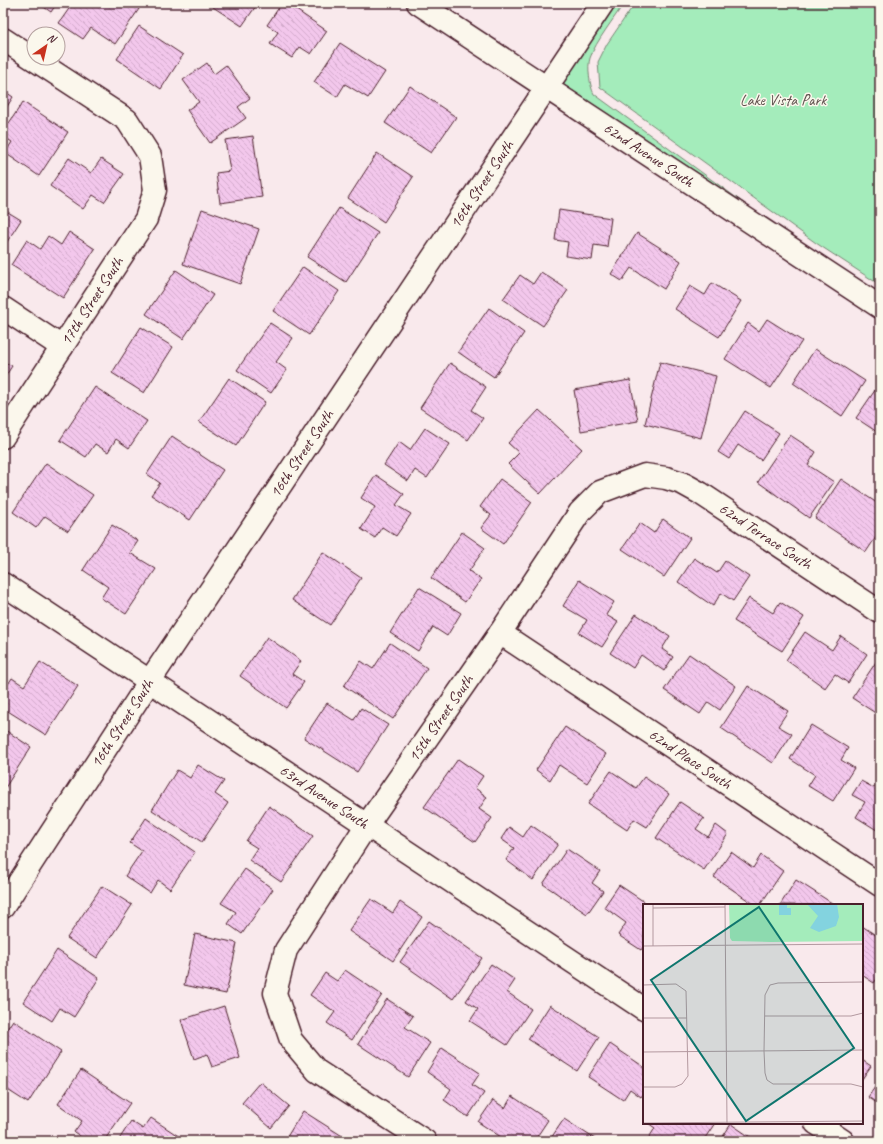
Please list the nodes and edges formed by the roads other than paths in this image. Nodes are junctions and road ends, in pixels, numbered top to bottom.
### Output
1 (418, 3) edge
2 (603, 3) edge
3 (3, 39) edge
4 (546, 87) junction
5 (880, 306) edge
6 (3, 308) edge
7 (62, 346) junction
8 (3, 437) edge
9 (645, 475) joint
10 (3, 584) edge
11 (880, 612) edge
12 (500, 633) junction
13 (149, 682) junction
14 (366, 826) junction
15 (880, 885) edge
16 (3, 906) edge
17 (643, 1008) edge
18 (818, 1124) edge
19 (425, 1141) edge
20 (843, 1141) edge

1 - 4 street, 62nd Avenue South
2 - 4 street, 16th Street South
3 - 7 street, 17th Street South
4 - 5 street, 62nd Avenue South
4 - 13 street, 16th Street South
6 - 7 street
7 - 8 street, 17th Street South
9 - 11 street, 62nd Terrace South
9 - 12 street, 15th Street South
10 - 13 street, 63rd Avenue South
12 - 14 street, 15th Street South
12 - 15 street, 62nd Place South
13 - 14 street, 63rd Avenue South
13 - 16 street, 16th Street South
14 - 17 street, 63rd Avenue South
14 - 19 street, 15th Street South
18 - 20 street

